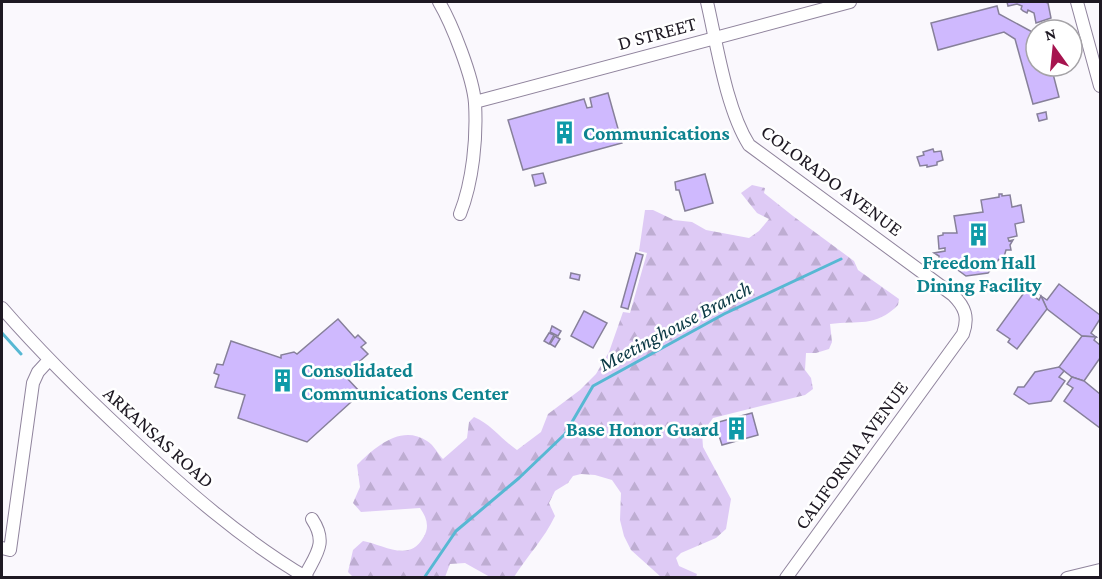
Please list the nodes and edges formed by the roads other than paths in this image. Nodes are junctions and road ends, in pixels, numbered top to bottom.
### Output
1 (439, 2) edge
2 (707, 2) edge
3 (850, 2) edge
4 (1077, 2) edge
5 (716, 37) junction
6 (1101, 86) edge
7 (475, 102) junction
8 (460, 214) dead end
9 (2, 308) edge
10 (947, 356) joint
11 (49, 360) junction
12 (312, 519) dead end
13 (6, 549) edge
14 (1101, 570) edge
15 (1083, 576) edge
16 (306, 577) edge
17 (786, 578) edge
18 (1067, 578) edge

1 - 7 street
2 - 5 street, COLORADO AVENUE
3 - 5 street, D STREET
4 - 6 street
5 - 7 street, D STREET
5 - 10 street, COLORADO AVENUE
7 - 8 street
9 - 11 street, ARKANSAS ROAD
10 - 17 street, CALIFORNIA AVENUE
11 - 13 street
11 - 16 street, ARKANSAS ROAD
12 - 16 street
14 - 15 street
15 - 18 street

